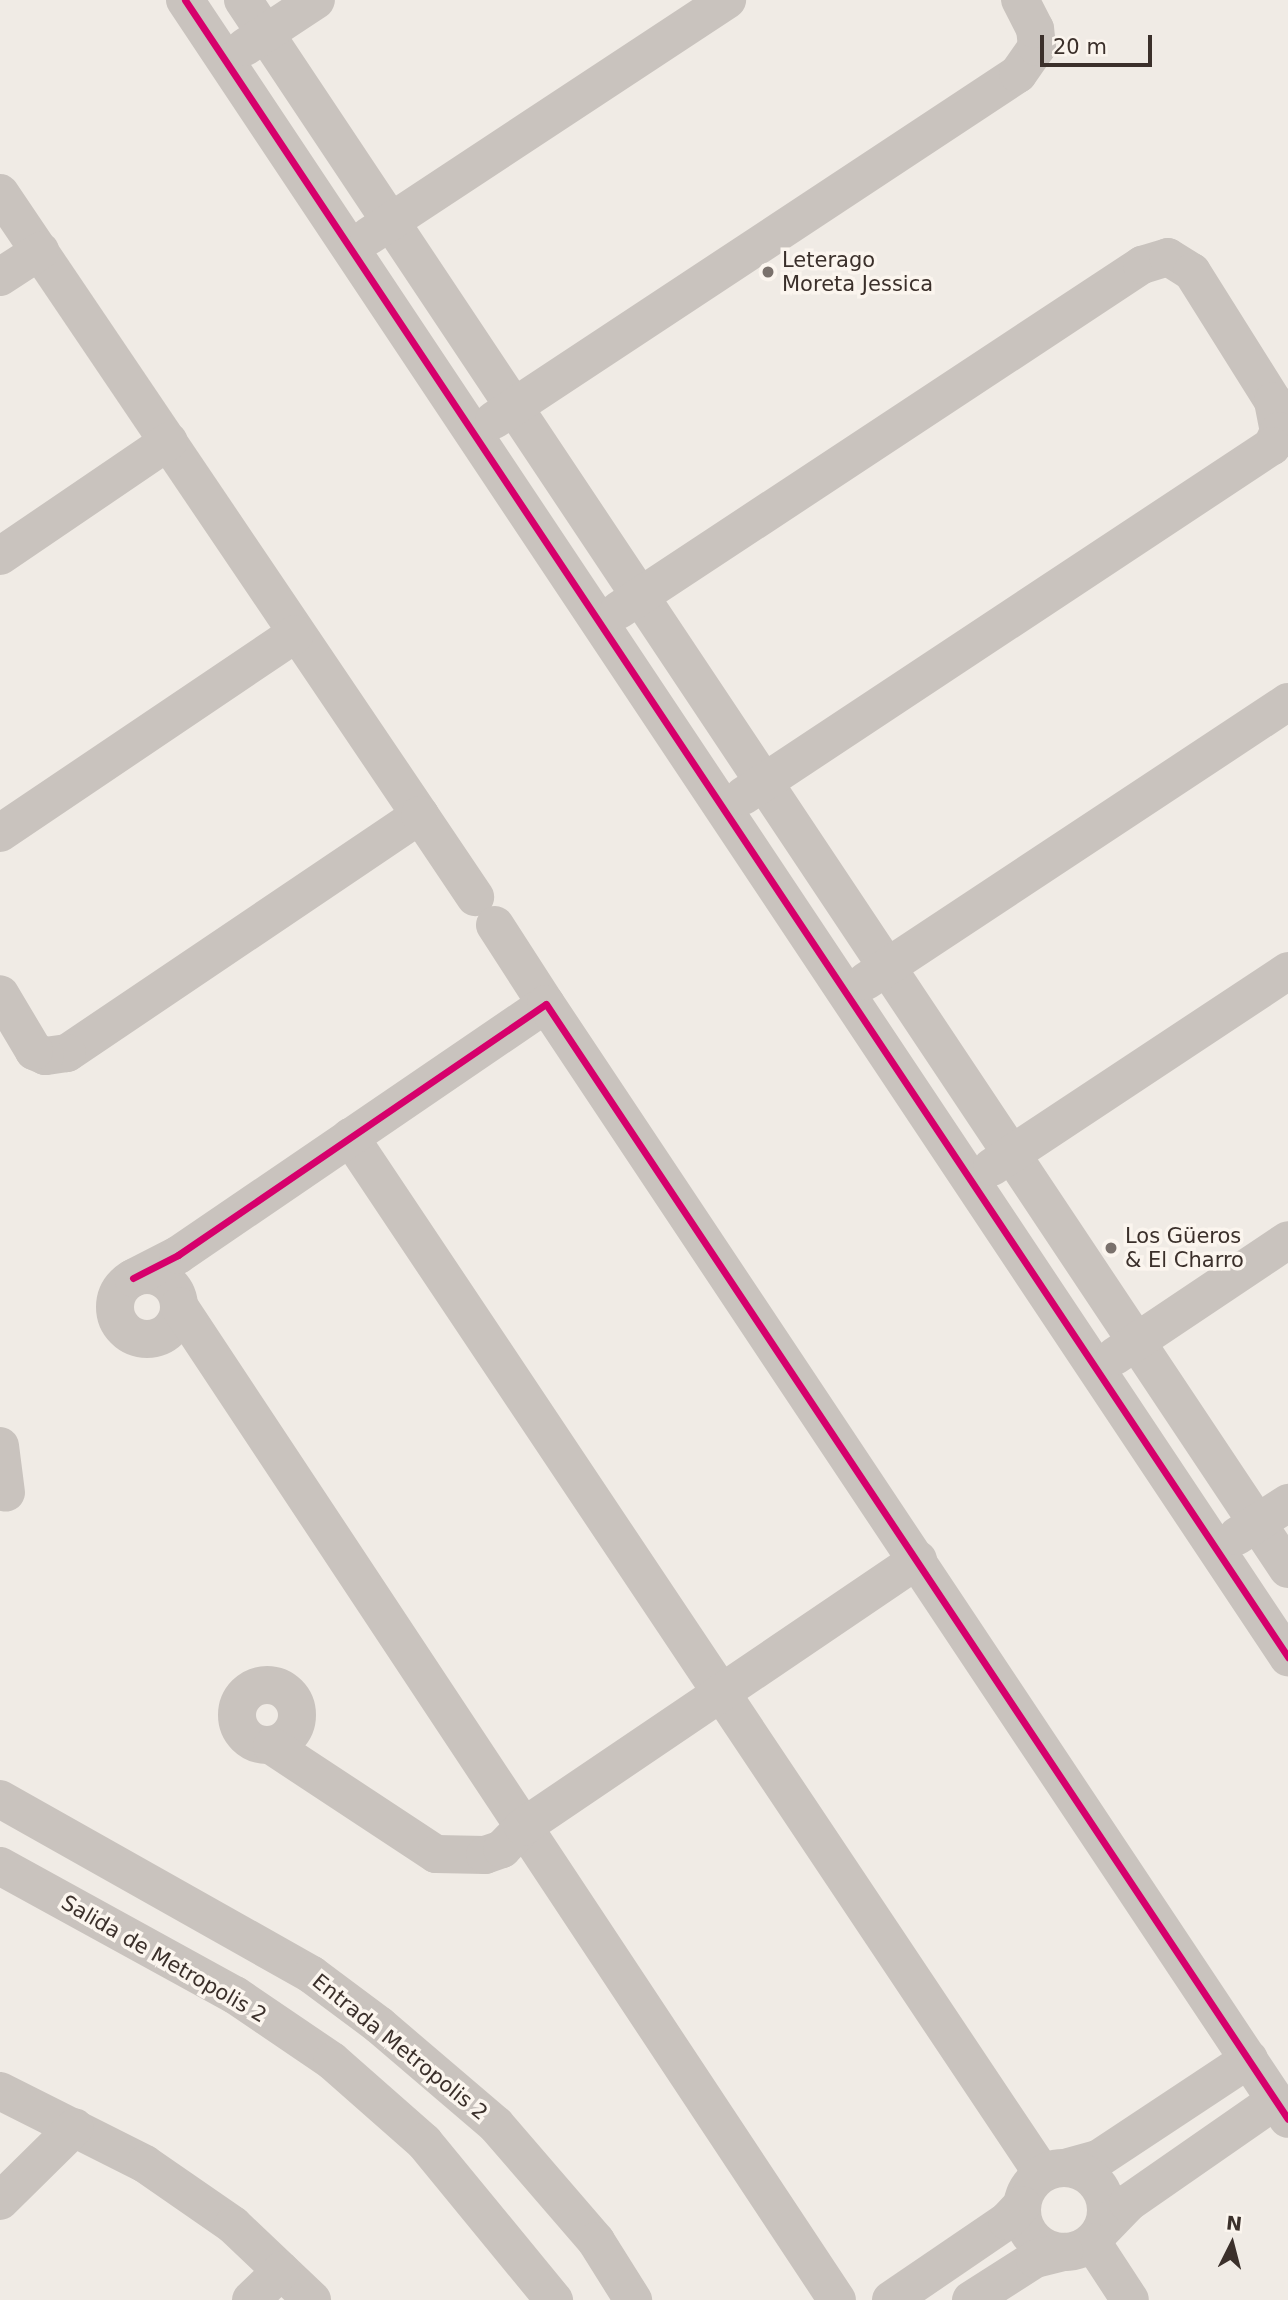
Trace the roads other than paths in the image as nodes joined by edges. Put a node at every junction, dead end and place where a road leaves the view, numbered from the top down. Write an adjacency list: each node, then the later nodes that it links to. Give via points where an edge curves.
1 (185, 0): 7 (street)
2 (243, 0): 6 (street)
3 (316, 0): 6 (street)
4 (727, 0): 9 (street)
5 (1020, 0): 13 (street, via 1035,29 1037,47 1018,74)
6 (265, 34): 7 (street); 9 (street)
7 (225, 61): 10 (street)
8 (0, 193): 11 (street)
9 (391, 222): 10 (street); 13 (street)
10 (350, 249): 14 (street)
11 (40, 251): 12 (street); 15 (street)
12 (0, 278)
13 (514, 407): 14 (street); 17 (street)
14 (474, 434): 18 (street)
15 (169, 441): 16 (street); 19 (street)
16 (0, 556)
17 (640, 597): 18 (street); 21 (street); 21 (street, via 1142,265 1168,257 1192,272 1273,401 1279,431 1272,446)
18 (599, 623): 22 (street)
19 (295, 634): 23 (street); 24 (street)
20 (1288, 702): 25 (street)
21 (764, 782): 22 (street); 25 (street)
22 (724, 810): 28 (street)
23 (420, 815): 27 (street, via 67,1053 45,1056 34,1051); 29 (street)
24 (0, 833)
25 (887, 967): 28 (street); 31 (street)
26 (1288, 971): 31 (street)
27 (0, 994)
28 (846, 994): 32 (street)
29 (546, 1004): 30 (street); 45 (street)
30 (350, 1138): 34 (street); 48 (street)
31 (1011, 1153): 32 (street); 38 (street)
32 (971, 1181): 40 (street)
33 (1288, 1240): 38 (street)
34 (178, 1255): 35 (street); 36 (street, via 173,1266)
35 (133, 1278): 36 (street, via 163,1279); 37 (street, via 119,1292 115,1312 125,1329)
36 (178, 1301): 37 (street, via 172,1327); 39 (street)
37 (143, 1339): 39 (street, via 183,1343)
38 (1136, 1342): 40 (street); 43 (street)
39 (211, 1359): 51 (street)
40 (1096, 1368): 44 (street)
41 (0, 1447): 42 (street)
42 (6, 1493)
43 (1273, 1513): 44 (street); 46 (street)
44 (1216, 1549): 47 (street)
45 (918, 1560): 48 (street); 53 (street)
46 (1288, 1569)
47 (1288, 1657)
48 (718, 1693): 51 (street); 57 (street)
49 (272, 1746): 51 (street, via 436,1854 485,1855 512,1842)
50 (0, 1799): 65 (street, Entrada Metropolis 2, via 312,1975 379,2025 496,2125 596,2241)
51 (523, 1827): 66 (street)
52 (0, 1866): 64 (street, Salida de Metropolis 2, via 234,1995 332,2061 424,2143)
53 (1249, 2059): 55 (street); 57 (street, via 1098,2159)
54 (0, 2091): 56 (street)
55 (1282, 2109): 60 (street, via 1128,2203)
56 (75, 2127): 58 (street); 61 (street, via 145,2164 233,2225)
57 (1055, 2170): 59 (street, via 1032,2181); 60 (street, via 1092,2178 1101,2188 1106,2217)
58 (0, 2201)
59 (1021, 2205): 60 (street, via 1022,2218 1036,2242); 67 (street, via 1007,2221)
60 (1086, 2242): 68 (street, via 1035,2259); 69 (street)
61 (281, 2271): 62 (street); 63 (street)
62 (251, 2300)
63 (312, 2300)
64 (554, 2300)
65 (633, 2300)
66 (837, 2300)
67 (891, 2300)
68 (971, 2300)
69 (1130, 2300)

